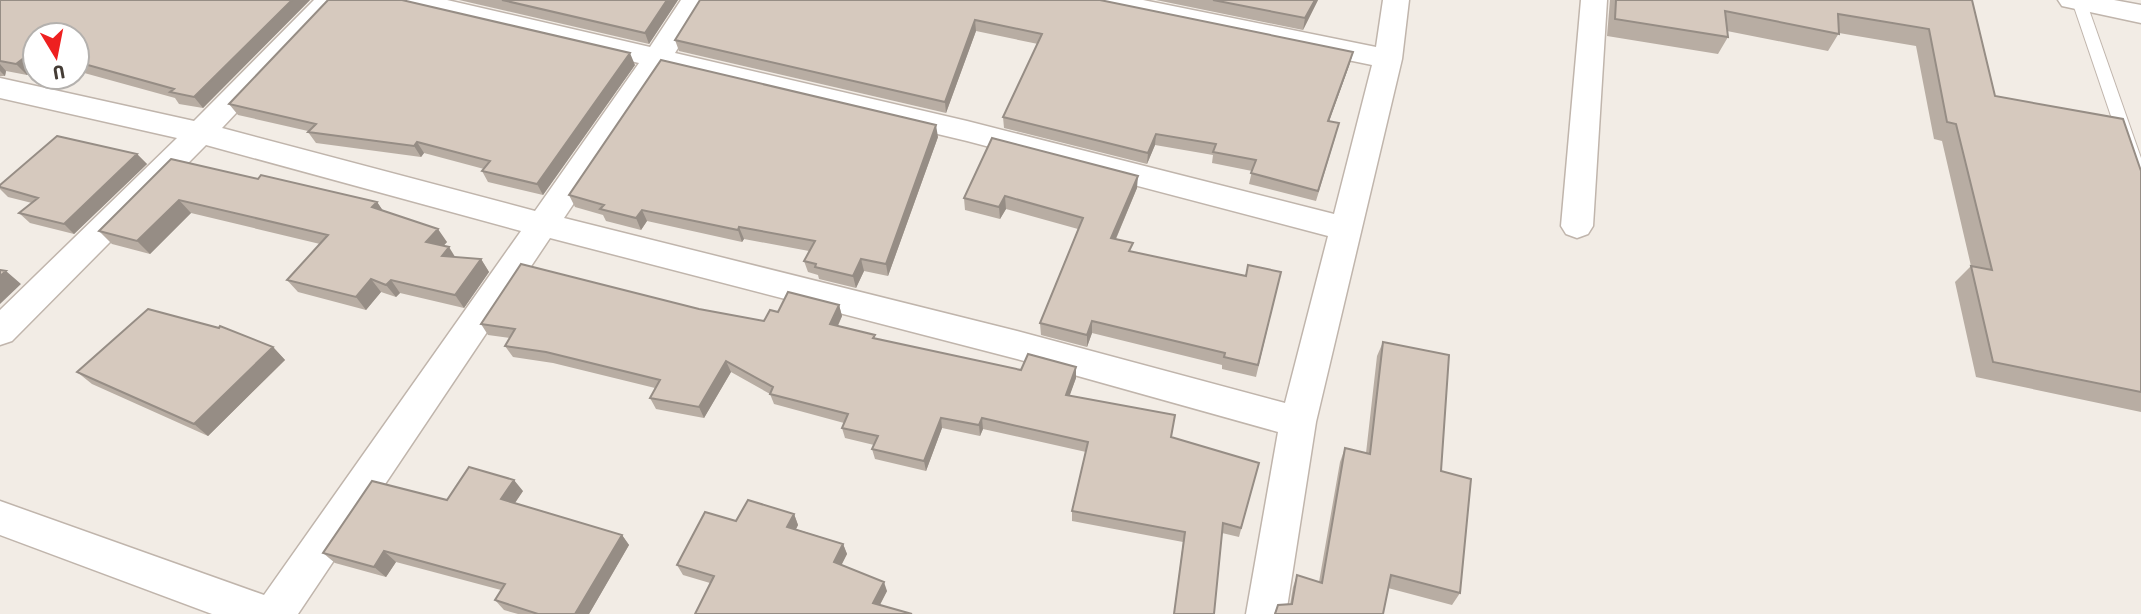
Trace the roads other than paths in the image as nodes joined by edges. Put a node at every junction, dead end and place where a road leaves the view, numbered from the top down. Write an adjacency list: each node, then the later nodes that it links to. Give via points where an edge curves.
1 (328, 0): 12 (street)
2 (410, 0): 9 (street)
3 (694, 0): 9 (street)
4 (1101, 0): 10 (street)
5 (1396, 0): 10 (street)
6 (1594, 0): 15 (street)
7 (2075, 1): 8 (street); 13 (lane)
8 (2141, 14)
9 (658, 57): 14 (street); 16 (street)
10 (1388, 59): 16 (street)
11 (0, 88): 12 (street)
12 (200, 133): 14 (street); 17 (street)
13 (2141, 180)
14 (541, 224): 18 (street); 21 (street)
15 (1577, 226)
16 (1348, 229): 18 (street)
17 (0, 331)
18 (1298, 422): 22 (street)
19 (0, 518): 20 (street)
20 (263, 614)
21 (275, 614)
22 (1266, 614)

